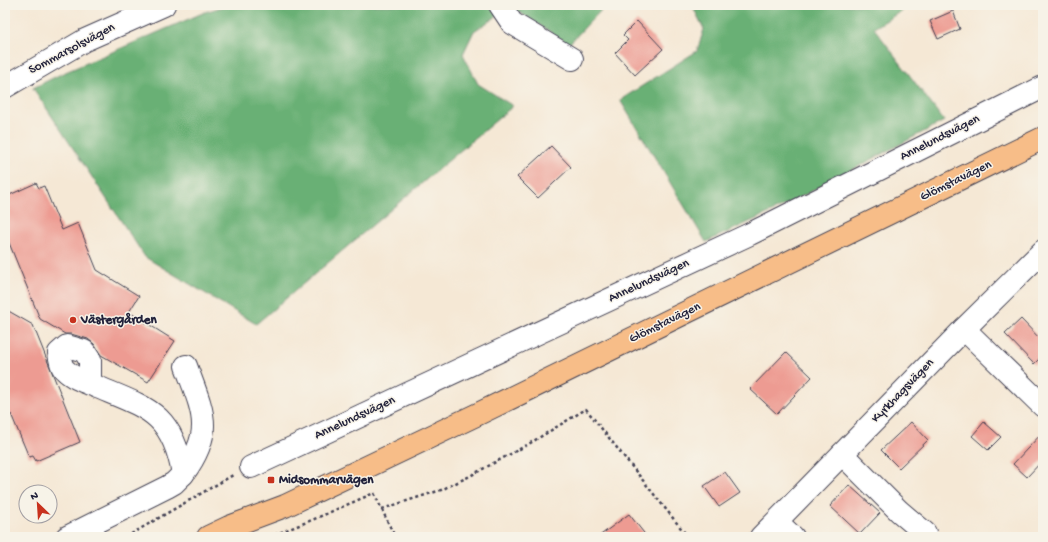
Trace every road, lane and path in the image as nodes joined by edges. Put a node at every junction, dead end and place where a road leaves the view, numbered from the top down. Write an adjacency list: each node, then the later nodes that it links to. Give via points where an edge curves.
1 (164, 5): 4 (street, Sommarsolsvägen, via 85,40)
2 (500, 5): 3 (street, via 512,24)
3 (572, 59)
4 (5, 87)
5 (1043, 87): 13 (street, Annelundsvägen, via 750,234)
6 (1043, 138): 15 (main road, Glömstavägen)
7 (1043, 252): 8 (street, Kyrkhagsvägen)
8 (964, 329): 11 (street); 12 (street, Kyrkhagsvägen)
9 (186, 366): 14 (street, via 201,408 204,429 200,447)
10 (90, 384): 14 (street, via 142,406 156,415 176,444)
11 (1043, 406)
12 (842, 454): 17 (street, Kyrkhagsvägen); 18 (street)
13 (251, 467): 20 (path, via 229,477)
14 (183, 474): 19 (street, via 167,487)
15 (286, 506): 21 (main road, Glömstavägen); 22 (main road, Glömstavägen)
16 (382, 509): 23 (path, via 374,493); 24 (path); 25 (path, via 441,490 468,477 527,446 586,409)
17 (777, 522): 26 (street, Kyrkhagsvägen); 27 (street)
18 (925, 533)
19 (66, 537)
20 (126, 537)
21 (208, 537)
22 (239, 537)
23 (269, 537)
24 (395, 537)
25 (688, 537)
26 (762, 537)
27 (793, 537)

